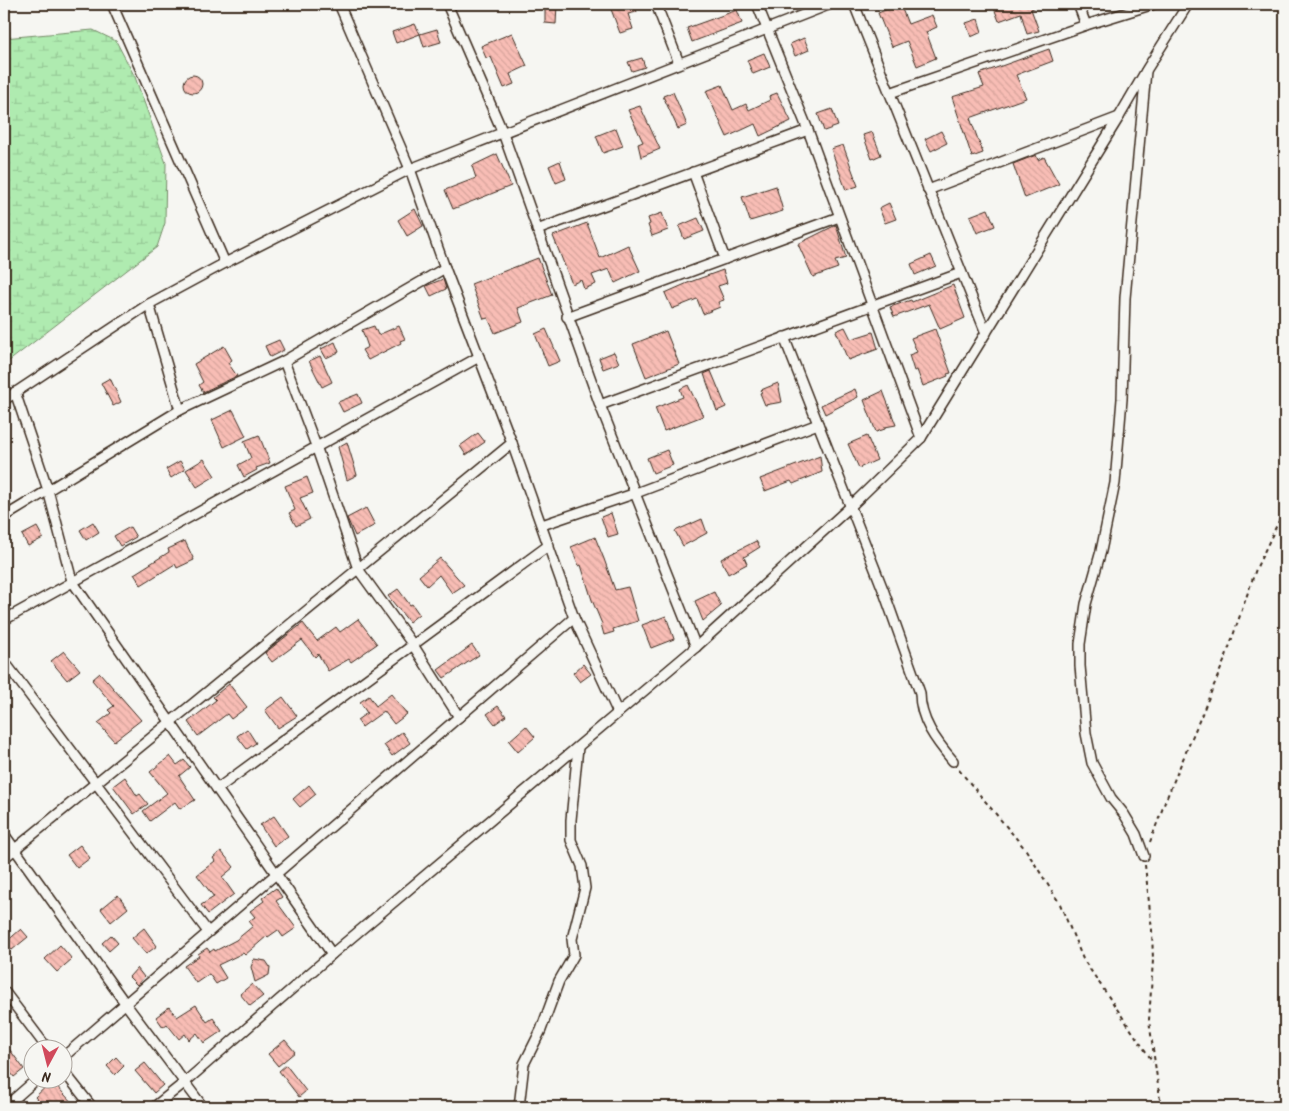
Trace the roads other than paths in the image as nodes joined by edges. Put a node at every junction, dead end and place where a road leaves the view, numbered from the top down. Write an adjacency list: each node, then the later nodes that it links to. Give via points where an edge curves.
1 (112, 4): 25 (street)
2 (339, 4): 19 (street)
3 (447, 4): 18 (street)
4 (656, 4): 13 (street)
5 (757, 4): 12 (street)
6 (832, 4): 12 (street)
7 (854, 4): 15 (street)
8 (1078, 4): 11 (street)
9 (1154, 4): 11 (street)
10 (1188, 4): 14 (street)
11 (1086, 24): 15 (street)
12 (768, 29): 13 (street); 17 (street)
13 (679, 62): 18 (street)
14 (1147, 68): 16 (street); 65 (street, via 1126,298 1115,483 1086,604 1080,644 1086,732 1092,763 1136,834)
15 (890, 93): 21 (street)
16 (1119, 117): 21 (street); 31 (street)
17 (808, 130): 20 (street); 22 (street)
18 (503, 133): 19 (street); 23 (street)
19 (410, 169): 25 (street); 26 (street)
20 (693, 172): 23 (street); 24 (street)
21 (928, 190): 27 (street)
22 (839, 217): 24 (street); 29 (street)
23 (537, 230): 30 (street)
24 (725, 259): 30 (street)
25 (225, 263): 28 (street)
26 (445, 268): 33 (street); 34 (street)
27 (961, 273): 29 (street); 31 (street)
28 (148, 304): 35 (street); 38 (street)
29 (872, 306): 32 (street); 40 (street)
30 (567, 317): 37 (street)
31 (986, 333): 40 (street)
32 (784, 338): 37 (street); 39 (street)
33 (479, 357): 41 (street); 42 (street)
34 (284, 361): 38 (street); 42 (street)
35 (15, 392): 36 (street); 43 (street)
36 (4, 400)
37 (600, 404): 44 (street)
38 (180, 410): 43 (street)
39 (818, 424): 44 (street); 45 (street)
40 (921, 438): 45 (street)
41 (512, 443): 47 (street); 49 (street)
42 (316, 446): 49 (street); 50 (street)
43 (48, 490): 46 (street); 50 (street)
44 (636, 493): 47 (street); 54 (street)
45 (850, 507): 54 (street); 60 (street, via 908,657 926,722)
46 (4, 517)
47 (542, 524): 48 (street)
48 (549, 545): 51 (street); 53 (street)
49 (358, 569): 53 (street); 58 (street)
50 (72, 581): 52 (street); 58 (street)
51 (574, 618): 56 (street); 57 (street)
52 (4, 620)
53 (413, 645): 57 (street); 62 (street)
54 (696, 647): 56 (street)
55 (4, 661): 61 (street)
56 (618, 713): 59 (street)
57 (459, 717): 67 (street)
58 (170, 722): 61 (street); 62 (street)
59 (578, 747): 69 (street); 81 (street, via 571,840 582,866 586,888 572,939 574,955 559,981 524,1064)
60 (953, 761)
61 (96, 783): 64 (street); 68 (street)
62 (217, 789): 67 (street)
63 (4, 834): 64 (street)
64 (15, 849): 66 (street); 71 (street)
65 (1144, 856)
66 (4, 858)
67 (276, 874): 68 (street); 69 (street)
68 (208, 932): 71 (street)
69 (332, 954): 75 (street)
70 (4, 991): 72 (street)
71 (125, 1004): 73 (street); 75 (street)
72 (39, 1038)
73 (72, 1049)
74 (72, 1082): 78 (street)
75 (184, 1083): 79 (street); 80 (street)
76 (27, 1088): 77 (street)
77 (5, 1107)
78 (92, 1107)
79 (154, 1107)
80 (203, 1107)
81 (519, 1107)

